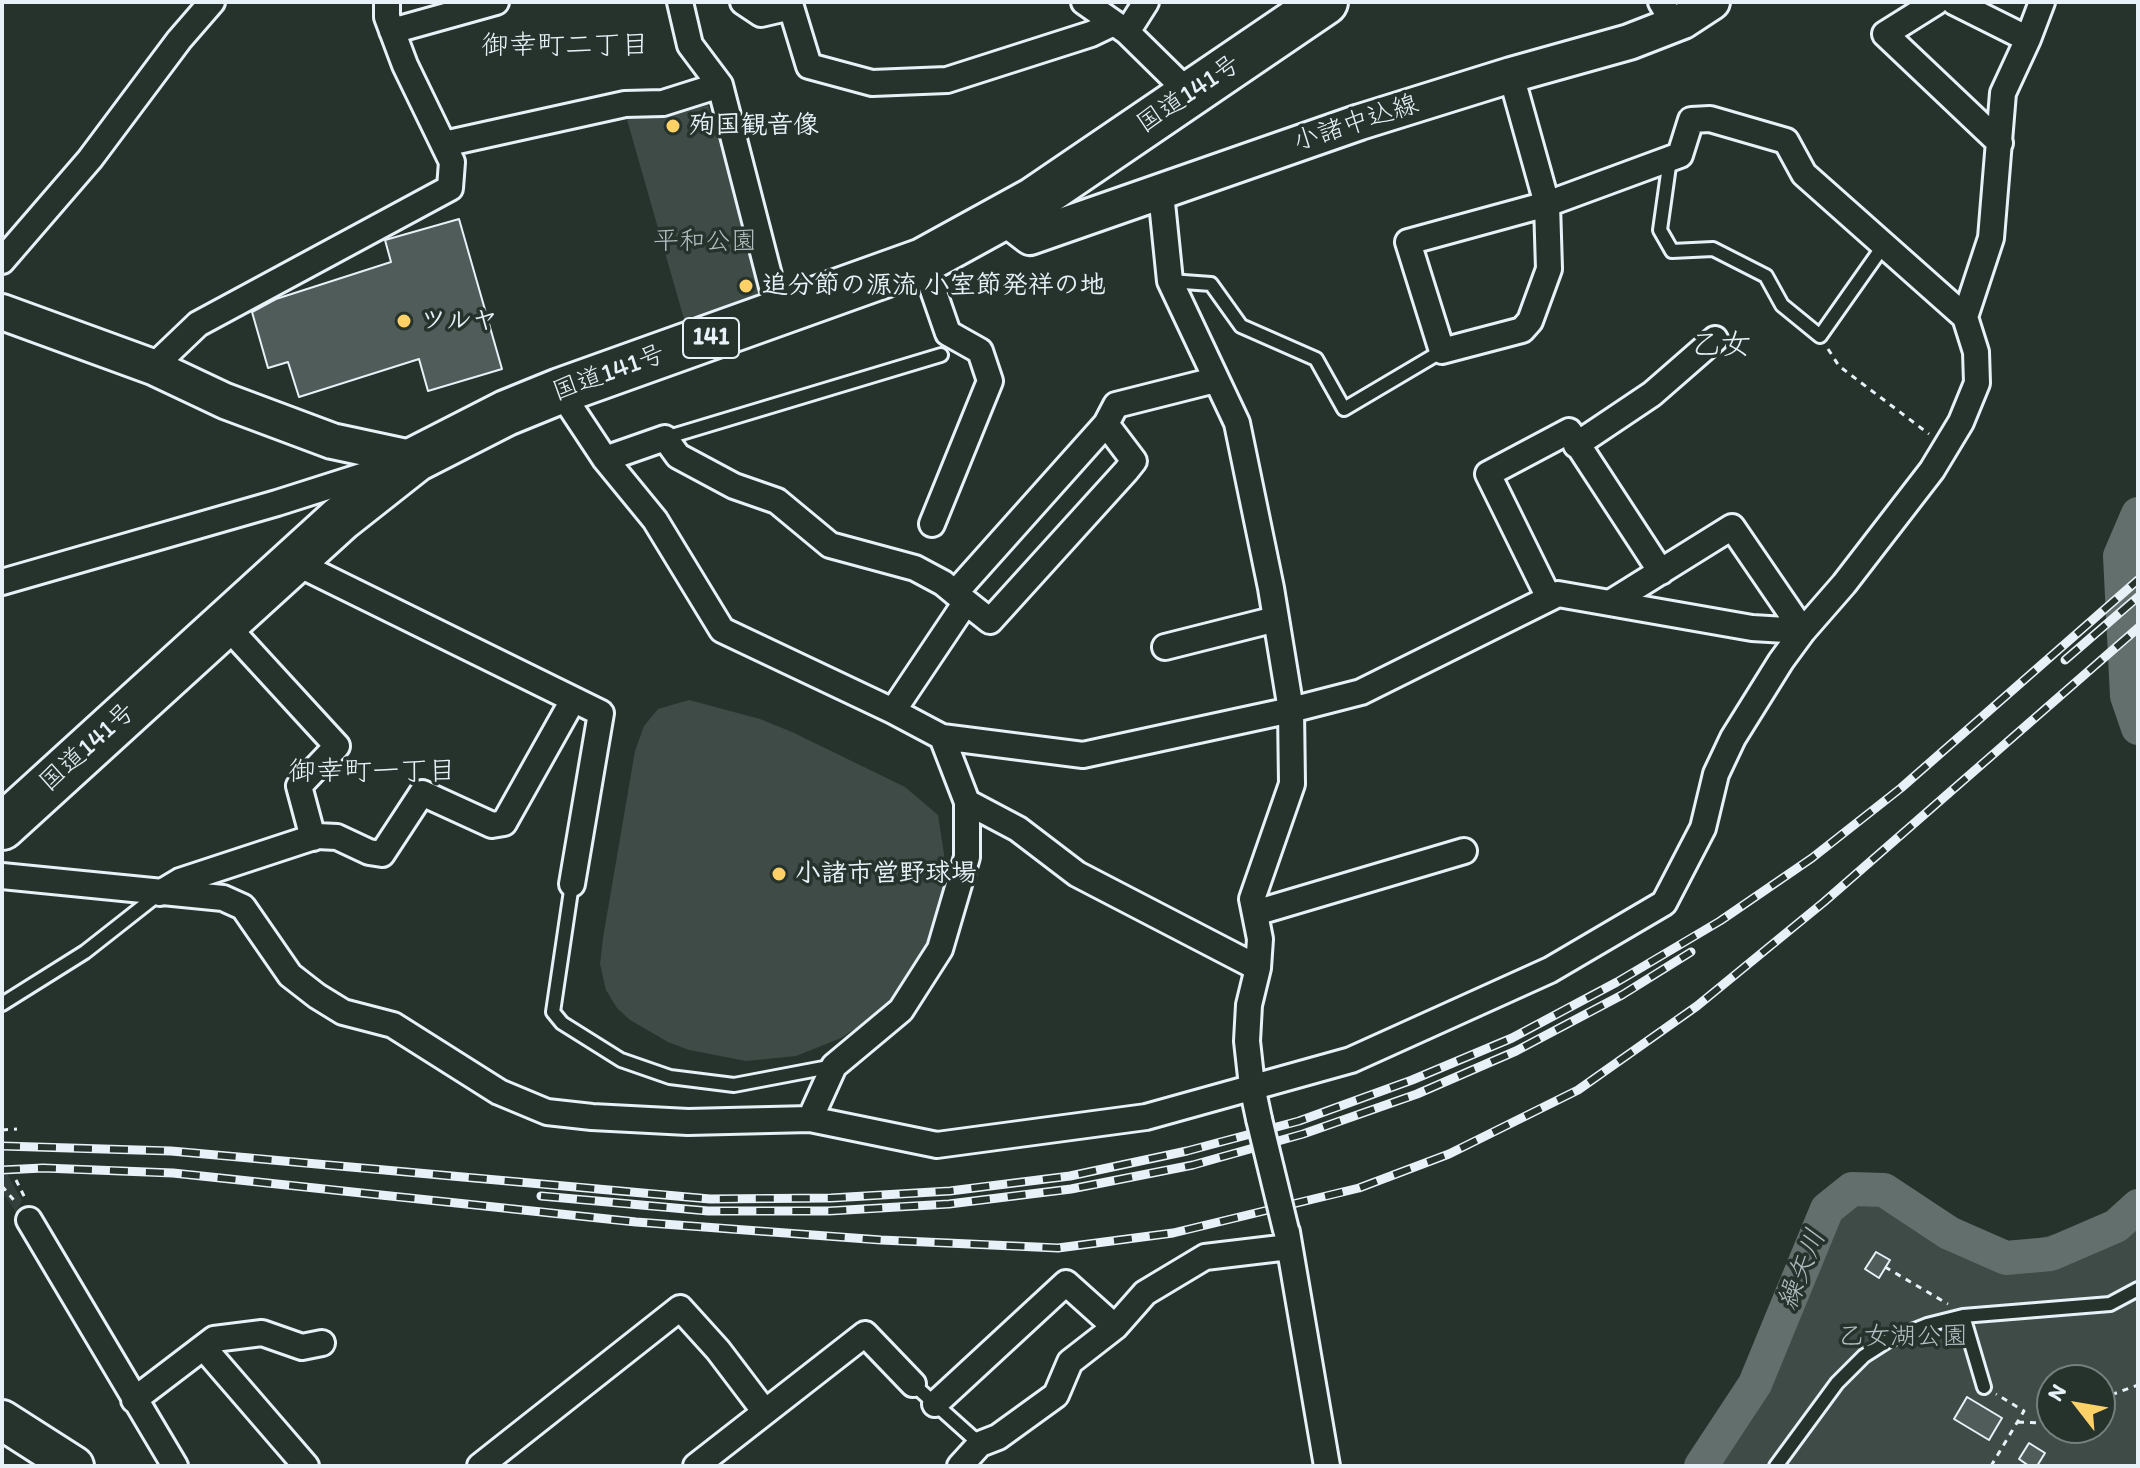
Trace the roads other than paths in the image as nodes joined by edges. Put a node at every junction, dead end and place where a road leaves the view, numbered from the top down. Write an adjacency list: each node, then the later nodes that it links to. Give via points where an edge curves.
1 (212, 2): 27 (street, via 90,159)
2 (387, 2): 15 (street)
3 (496, 2): 15 (street)
4 (680, 2): 18 (street, via 690,45)
5 (743, 2): 14 (street, via 761,14 791,7 809,66 872,83 947,80)
6 (1084, 2): 14 (street)
7 (1146, 2): 14 (street)
8 (1325, 2): 19 (highway, 国道141号 / 141)
9 (1712, 2): 13 (main road, 小諸中込線)
10 (1936, 2): 20 (street, via 1885,34)
11 (1954, 2): 16 (street)
12 (2042, 2): 16 (street)
13 (1667, 13): 17 (main road, 小諸中込線, via 1629,42)
14 (1121, 28): 19 (street)
15 (392, 31): 21 (street)
16 (2028, 39): 20 (street, via 2003,93)
17 (1511, 75): 23 (main road, 小諸中込線, via 1346,126); 24 (street)
18 (720, 85): 21 (street, via 663,103 625,104); 31 (street)
19 (1190, 94): 25 (highway, 国道141号 / 141)
20 (2000, 143): 32 (street, via 1991,238)
21 (444, 144): 36 (street, via 452,162 450,188 198,324)
22 (1670, 159): 24 (street); 26 (street, via 1680,155 1691,120 1710,119 1786,141 1804,174); 26 (lane, via 1660,230 1672,251 1713,249 1766,276 1782,305 1820,336)
23 (1161, 193): 25 (main road, 小諸中込線, via 1030,237); 29 (street)
24 (1547, 204): 34 (street, via 1549,269 1530,321 1522,330); 34 (street, via 1408,242)
25 (1004, 217): 28 (highway, 国道141号 / 141)
26 (1884, 245): 32 (street)
27 (2, 261)
28 (923, 261): 31 (highway, 国道141号 / 141); 44 (street, via 948,333 980,351 990,381)
29 (1170, 281): 34 (lane, via 1211,284 1241,326 1316,359 1344,409); 37 (street)
30 (2, 312): 36 (main road)
31 (779, 314): 38 (highway, 国道141号 / 141)
32 (1965, 317): 53 (street, via 1976,352 1977,383 1961,422 1932,470)
33 (1715, 339): 41 (street, via 1652,394)
34 (1442, 351)
35 (941, 355): 40 (lane)
36 (153, 367): 42 (main road, via 332,441)
37 (1215, 380): 39 (street, via 1116,405); 51 (street, via 1237,423)
38 (560, 391): 42 (highway, 国道141号 / 141); 43 (street)
39 (1106, 424): 48 (street); 48 (street, via 1134,461 1126,471 990,621)
40 (665, 438): 43 (street); 48 (street, via 678,456 734,486 777,501 830,545 915,568)
41 (1576, 445): 46 (street); 49 (street, via 1569,431 1488,474)
42 (416, 459): 45 (highway, 国道141号 / 141); 47 (street)
43 (605, 459): 57 (street, via 655,520 722,630)
44 (932, 524)
45 (294, 562): 52 (highway, 国道141号 / 141); 55 (street)
46 (1661, 572): 50 (street); 53 (street, via 1732,527)
47 (2, 582)
48 (961, 598): 57 (street)
49 (1549, 598): 50 (street, via 1558,594); 56 (street, via 1361,692)
50 (1610, 603): 53 (street, via 1752,628)
51 (1276, 619): 54 (street); 56 (street)
52 (225, 624): 60 (highway, 国道141号 / 141); 61 (street, via 337,746 299,786)
53 (1803, 631): 70 (street, via 1733,738 1716,774 1703,828 1664,903 1550,970 1456,1014 1351,1060)
54 (1165, 647)
55 (573, 700): 61 (street, via 504,823 492,825 422,793 382,854 337,837); 64 (street, via 601,713)
56 (1291, 710): 58 (street, via 1083,755); 66 (street, via 1292,784 1252,899)
57 (893, 711): 58 (street)
58 (942, 737): 59 (street)
59 (967, 802): 67 (street, via 1018,829 1077,874); 69 (street, via 967,857 940,949 901,1010)
60 (2, 827)
61 (313, 838): 65 (street, via 180,881)
62 (1464, 851): 66 (street)
63 (2, 876): 65 (street)
64 (572, 884): 69 (lane, via 553,1012 562,1023 621,1060 670,1077 734,1085)
65 (160, 893): 68 (lane, via 85,952); 71 (street, via 223,898 243,907 290,975 317,996 343,1012 393,1025 499,1092 547,1112 688,1122)
66 (1255, 913): 67 (street)
67 (1258, 968): 70 (street, via 1247,1041)
68 (2, 1004)
69 (834, 1066): 71 (street)
70 (1252, 1086): 71 (street, via 1146,1117 937,1145); 73 (street, bridge)
71 (810, 1119)
72 (28, 1210): 81 (street)
73 (1288, 1238): 76 (street, via 1205,1257 1145,1293); 92 (street)
74 (2138, 1289): 75 (lane, via 2110,1304)
75 (1959, 1317): 80 (lane); 93 (lane, via 1889,1340 1864,1356 1837,1383)
76 (1115, 1327): 82 (street, via 1066,1283); 85 (street, via 1070,1362 1056,1395)
77 (322, 1343): 78 (street, via 302,1347 262,1333 214,1339)
78 (204, 1348): 81 (street); 89 (street)
79 (913, 1384): 82 (lane); 83 (street, via 865,1334)
80 (1984, 1387)
81 (134, 1400): 88 (street)
82 (935, 1404): 85 (lane)
83 (765, 1412): 86 (street); 90 (street, via 680,1308)
84 (2, 1420): 87 (main road)
85 (980, 1444): 91 (street)
86 (708, 1462)
87 (74, 1466)
88 (175, 1466)
89 (306, 1466)
90 (480, 1466)
91 (960, 1466)
92 (1327, 1466)
93 (1776, 1466)

